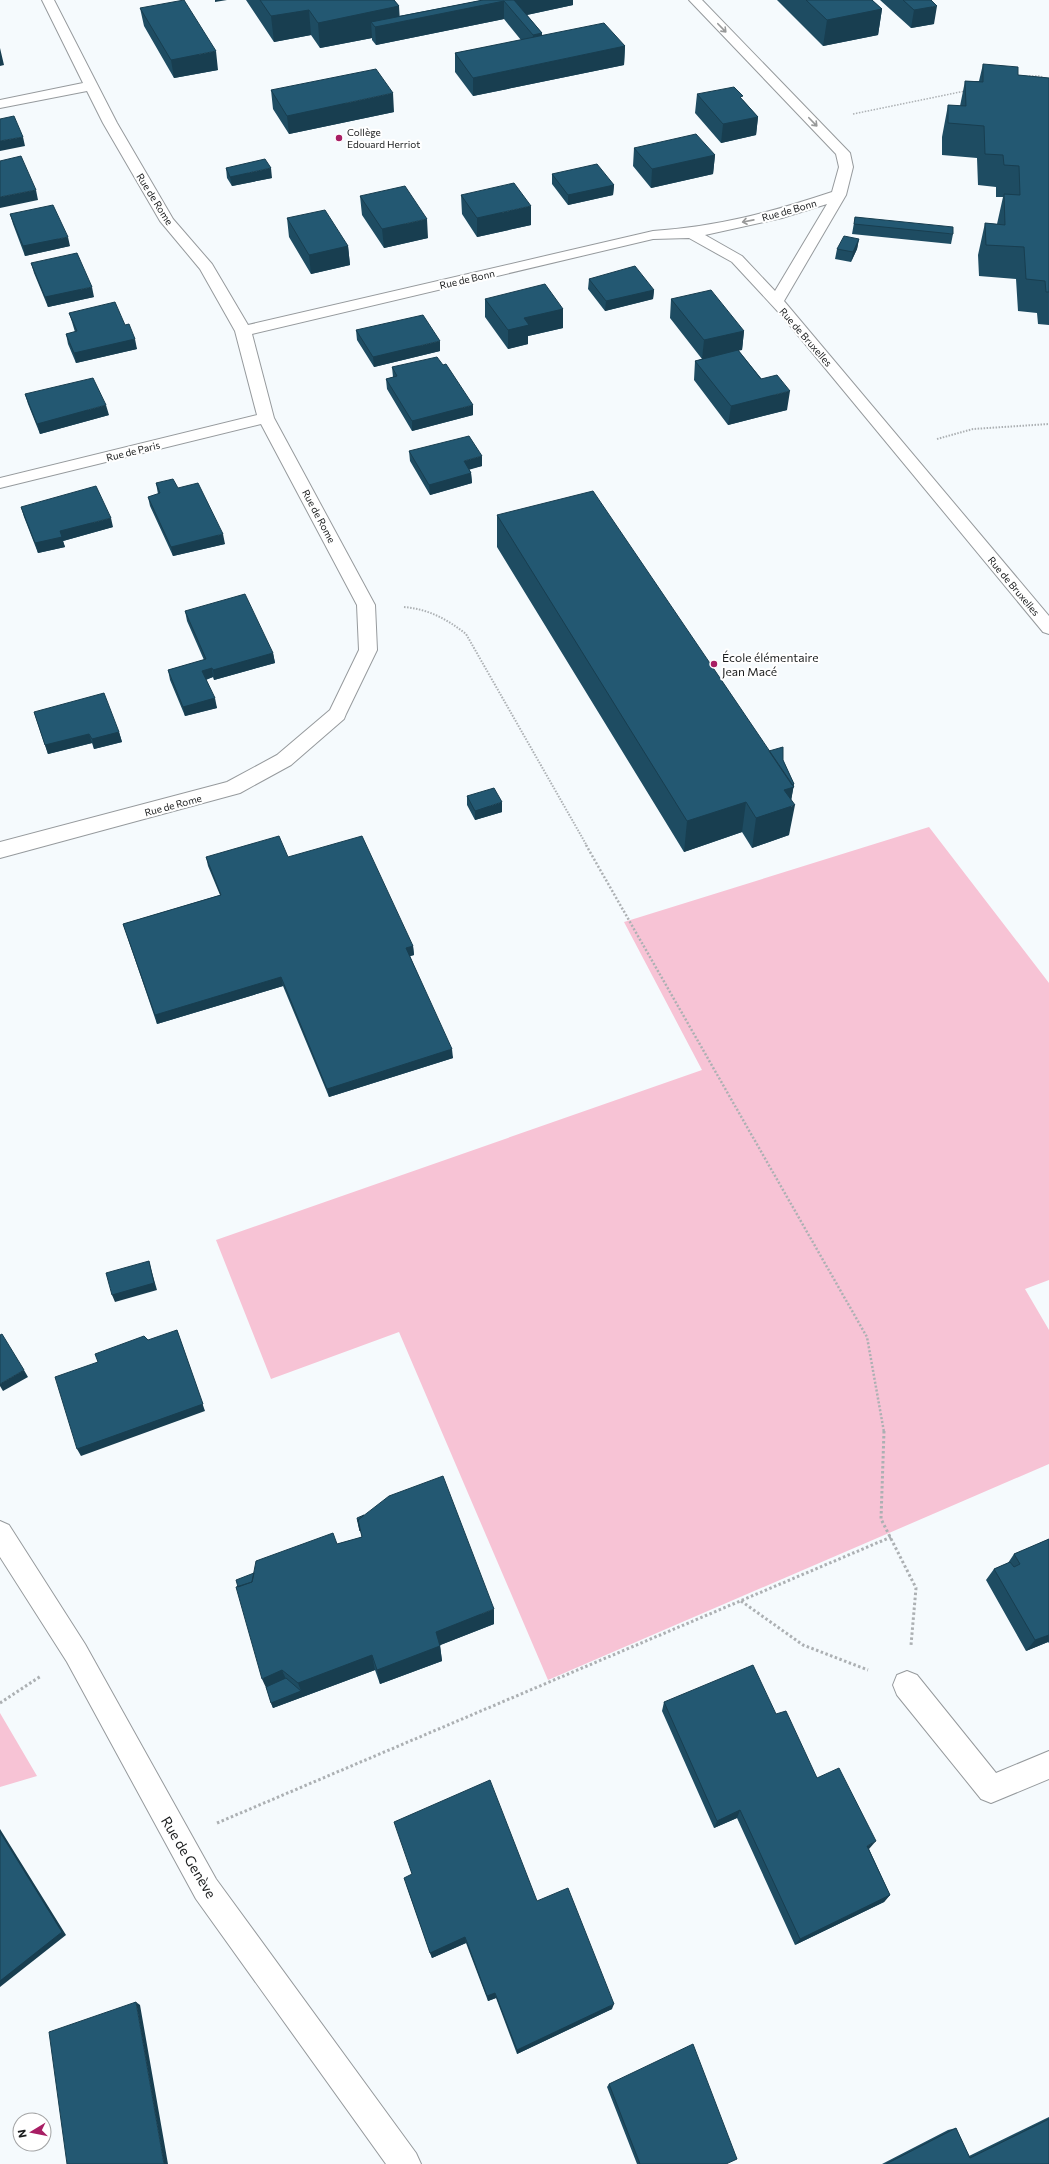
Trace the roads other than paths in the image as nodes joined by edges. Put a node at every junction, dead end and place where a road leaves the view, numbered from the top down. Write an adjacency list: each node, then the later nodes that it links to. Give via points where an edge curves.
1 (48, 0): 3 (street, Rue de Rome)
2 (695, 0): 5 (street, Rue de Bruxelles, one-way to 5, via 843,153 846,167)
3 (90, 86): 4 (street); 8 (street, Rue de Rome, via 167,221 206,267)
4 (0, 104)
5 (839, 195): 6 (street, Rue de Bonn, one-way to 6, via 777,215); 7 (street, Rue de Bruxelles)
6 (692, 233): 7 (street, via 737,259); 8 (street, Rue de Bonn, via 653,235)
7 (776, 302): 11 (street, Rue de Bruxelles)
8 (243, 331): 9 (street, Rue de Rome)
9 (266, 418): 10 (street, Rue de Paris); 12 (street, Rue de Rome, via 366,605 368,650 337,714 284,760 233,788)
10 (0, 483)
11 (1049, 628)
12 (0, 850)
13 (0, 1534): 16 (street, Rue de Genève, via 76,1653 206,1889)
14 (907, 1685): 15 (street, via 991,1789)
15 (1049, 1766)
16 (405, 2164)

